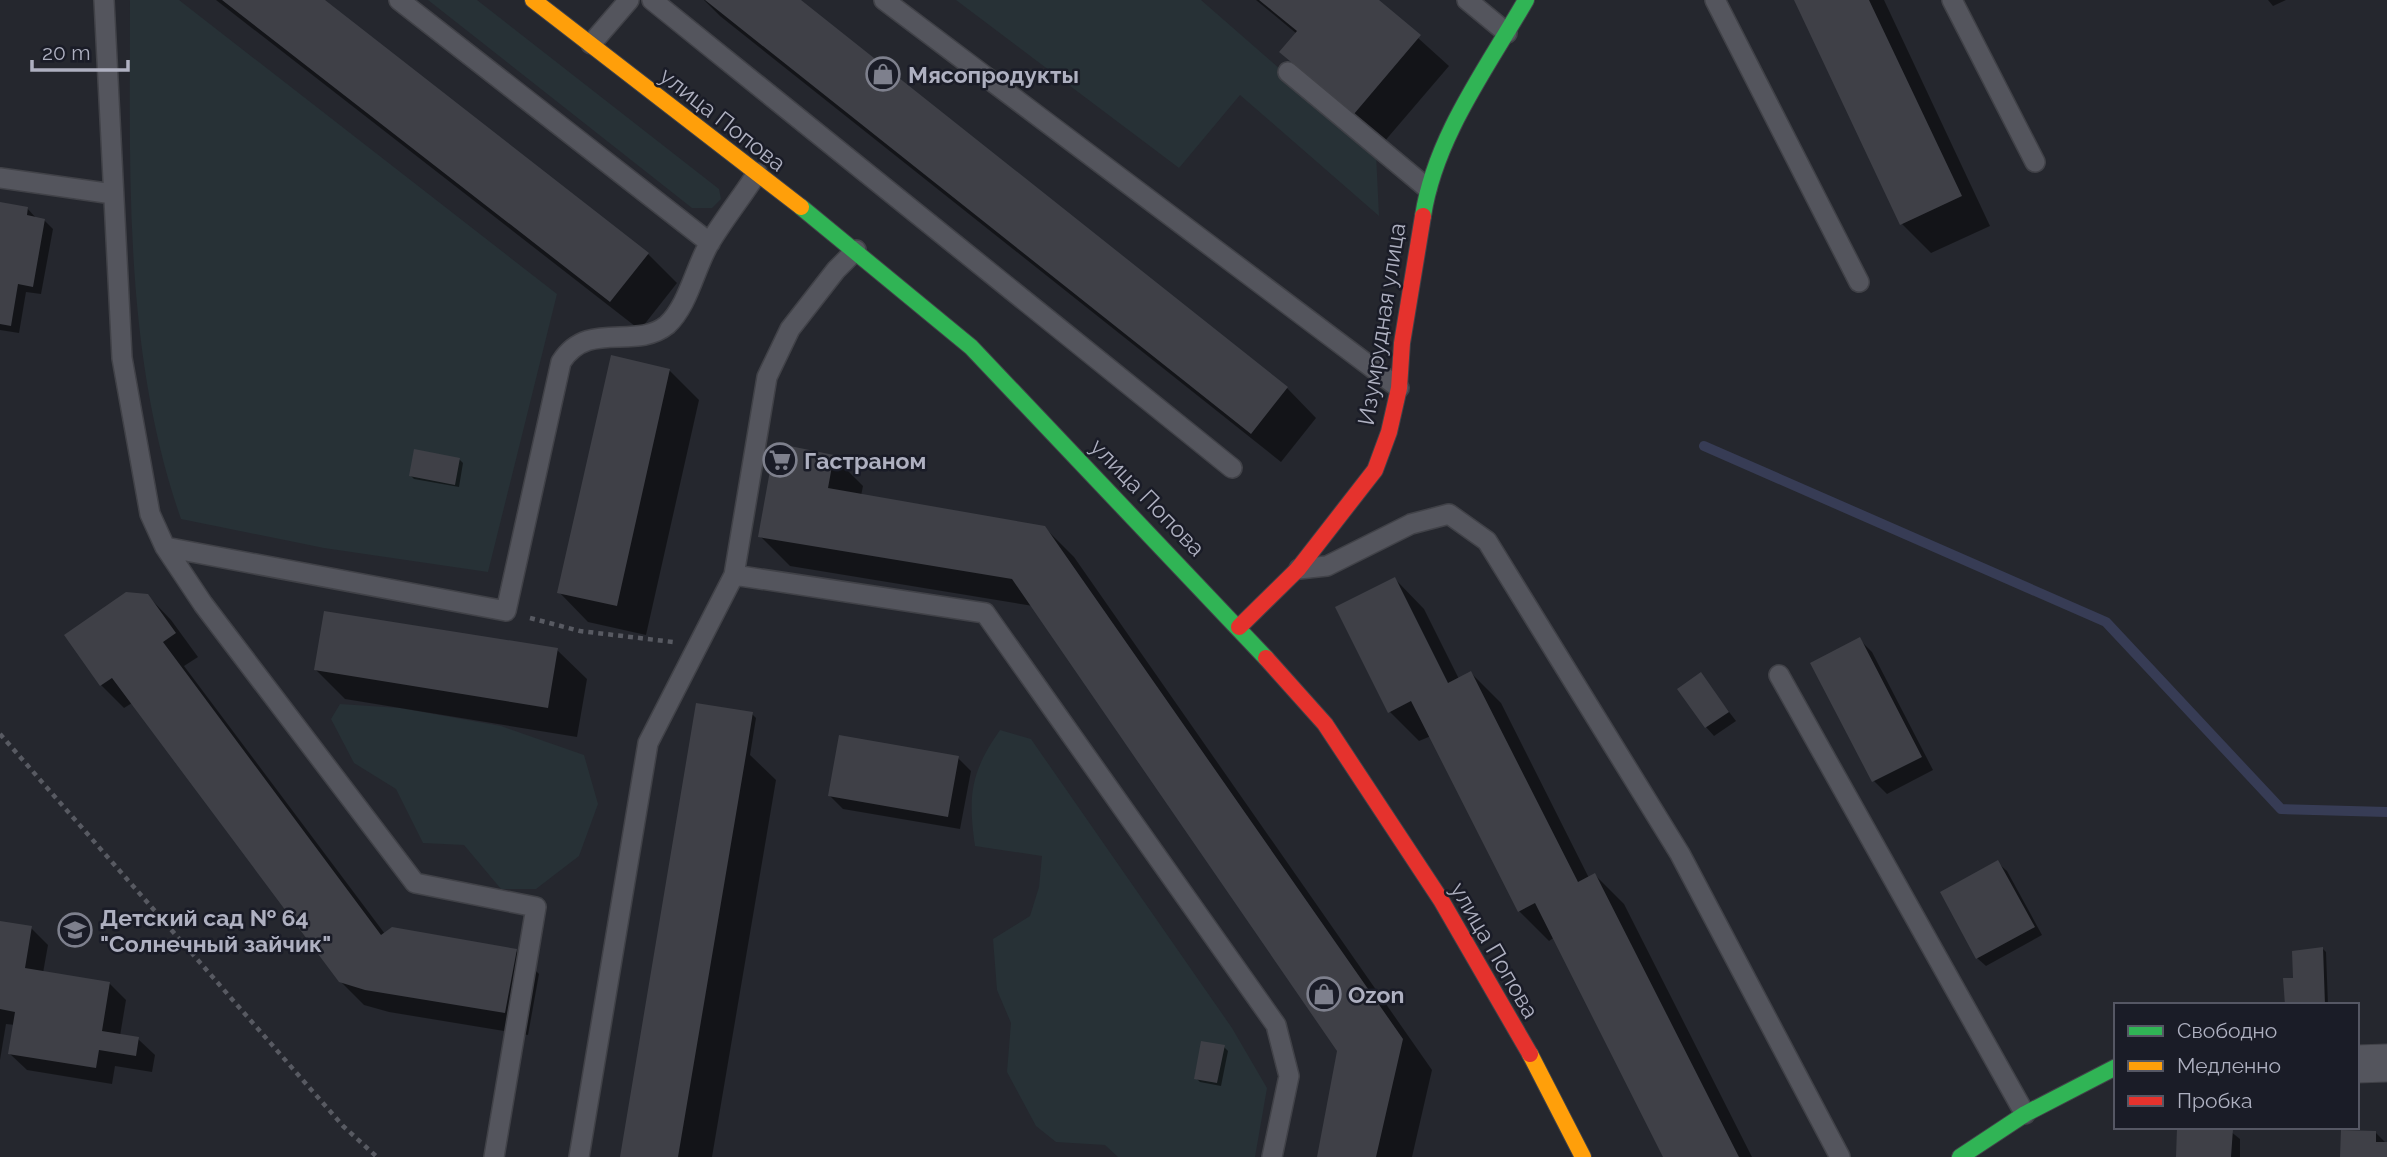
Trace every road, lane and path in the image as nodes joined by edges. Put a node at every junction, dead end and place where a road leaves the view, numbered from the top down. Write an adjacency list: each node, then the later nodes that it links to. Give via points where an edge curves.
1 (104, 0): 18 (lane)
2 (399, 0): 19 (lane)
3 (533, 0): 12 (street, улица Попова)
4 (629, 0): 12 (lane)
5 (652, 0): 23 (lane)
6 (884, 0): 22 (lane)
7 (1467, 0): 11 (lane)
8 (1526, 0): 11 (street, Изумрудная улица)
9 (1715, 0): 21 (lane)
10 (1952, 0): 14 (lane)
11 (1507, 33): 17 (street, Изумрудная улица, via 1447,138)
12 (591, 44): 15 (street, улица Попова)
13 (1289, 72): 17 (lane)
14 (2035, 162)
15 (757, 173): 19 (lane); 20 (street, улица Попова)
16 (0, 178): 18 (lane)
17 (1427, 188): 22 (street, Изумрудная улица)
18 (113, 194): 24 (lane, via 122,358 150,514)
19 (709, 243): 27 (lane, via 667,325 653,332 588,340 571,346 561,362)
20 (856, 250): 26 (lane, via 790,329 767,377); 28 (street, улица Попова, via 971,346)
21 (1859, 282)
22 (1399, 388): 25 (street, Изумрудная улица, via 1375,470)
23 (1232, 468)
24 (165, 547): 27 (lane); 37 (lane, via 203,604 415,883 536,907)
25 (1298, 569): 28 (street, Изумрудная улица); 41 (lane, via 1327,566 1411,524 1449,514 1487,541 1680,853)
26 (734, 575): 29 (lane); 39 (lane, via 985,614 1276,1025 1289,1076)
27 (506, 611): 29 (path, via 580,631)
28 (1239, 627): 40 (street, улица Попова, via 1325,724 1441,900 1541,1073)
29 (699, 645): 38 (lane, via 648,743)
30 (1779, 675): 35 (lane)
31 (0, 733): 36 (path, via 343,1126)
32 (2387, 1063): 33 (street)
33 (2359, 1064)
34 (2114, 1068): 35 (street)
35 (2025, 1114): 42 (street)
36 (377, 1157)
37 (494, 1157)
38 (579, 1157)
39 (1272, 1157)
40 (1583, 1157)
41 (1840, 1157)
42 (1960, 1157)

